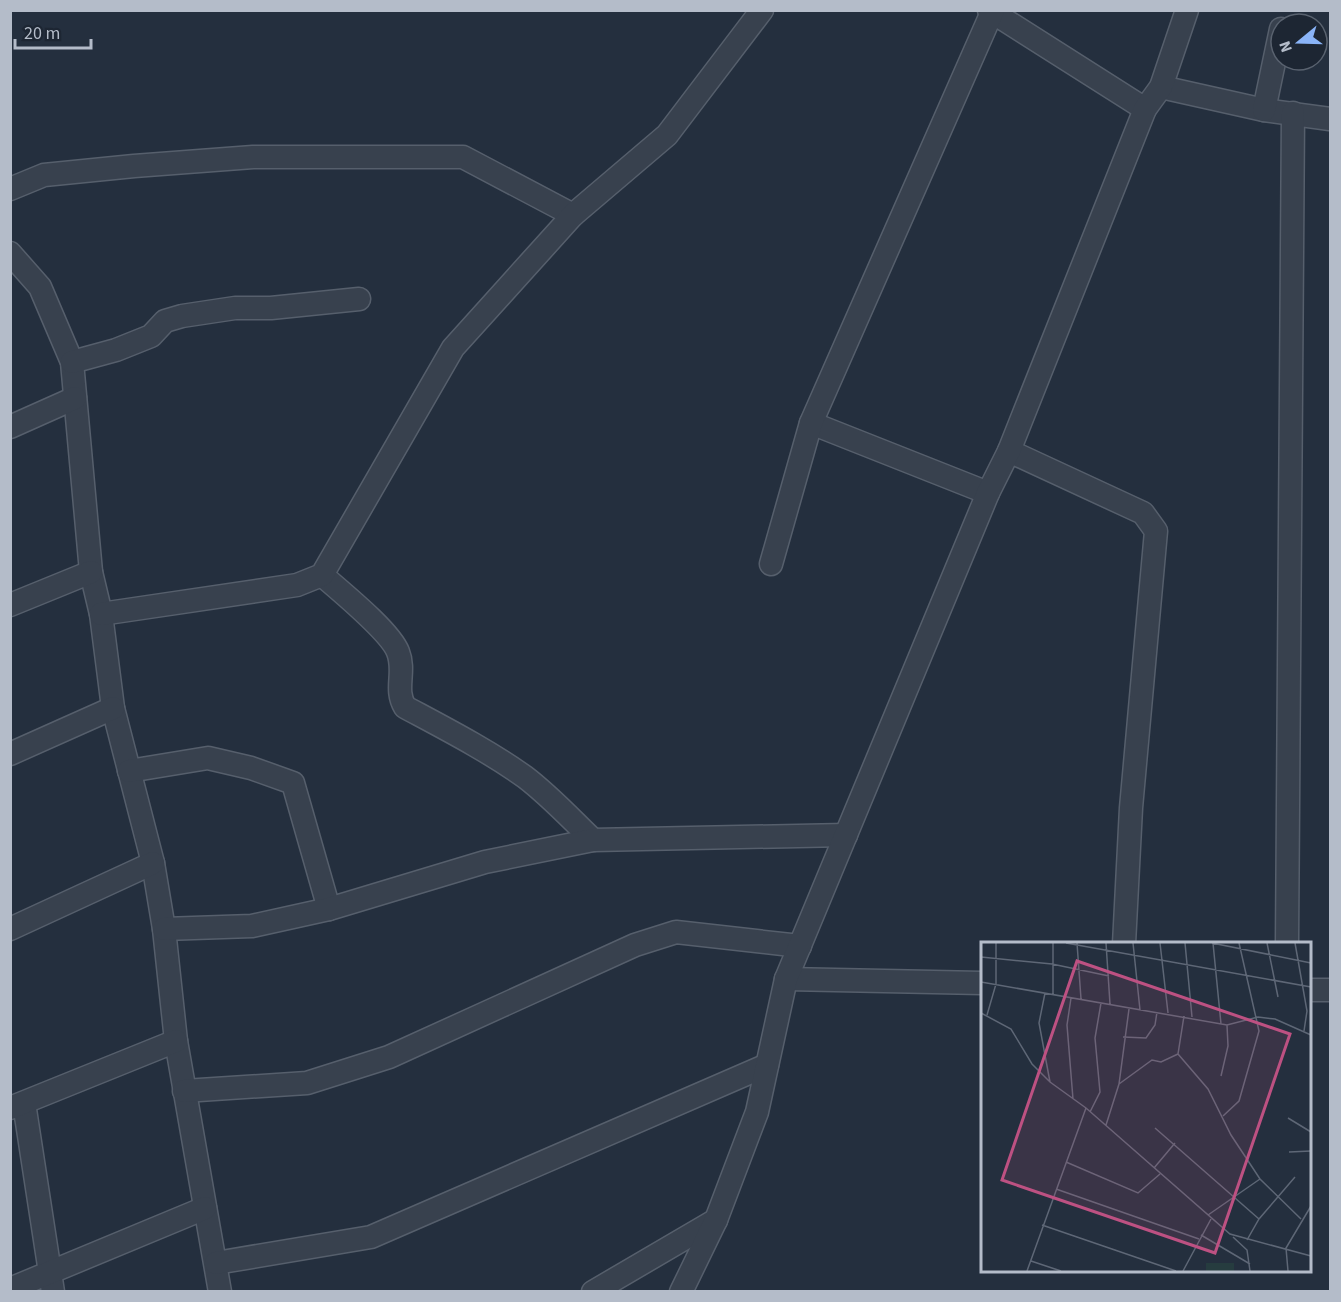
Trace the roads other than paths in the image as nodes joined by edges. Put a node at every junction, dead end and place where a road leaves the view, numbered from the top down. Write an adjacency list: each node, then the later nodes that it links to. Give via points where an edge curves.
1 (762, 10): 11 (street, via 667,135)
2 (1187, 10): 5 (street)
3 (991, 11): 6 (street); 16 (street)
4 (1272, 72): 7 (street)
5 (1161, 87): 6 (street); 7 (street)
6 (1145, 109): 18 (street)
7 (1264, 110): 8 (street)
8 (1293, 113): 9 (street); 35 (street)
9 (1330, 119)
10 (10, 189): 11 (street, via 44,175 146,165 253,158 463,156)
11 (573, 215): 22 (street, via 453,348)
12 (10, 253): 14 (street, via 40,287)
13 (358, 299): 14 (street, via 182,316 165,321 152,336)
14 (72, 362): 15 (street)
15 (75, 398): 17 (street); 21 (street)
16 (811, 423): 19 (street); 20 (street)
17 (10, 427)
18 (1009, 451): 19 (street); 34 (street, via 1143,513 1156,531 1131,808)
19 (988, 493): 28 (street)
20 (771, 564)
21 (91, 572): 23 (street); 24 (street)
22 (322, 574): 24 (street, via 297,585); 29 (street, via 398,651 402,670 400,699 405,707 472,743 525,778)
23 (10, 605)
24 (101, 614): 25 (street)
25 (113, 708): 26 (street); 27 (street)
26 (10, 754)
27 (129, 771): 30 (street); 31 (street, via 208,758 293,783)
28 (846, 835): 29 (street); 36 (street)
29 (593, 840): 31 (street, via 485,862)
30 (153, 863): 32 (street); 33 (street)
31 (329, 909): 33 (street, via 252,926)
32 (10, 929)
33 (164, 929): 41 (street)
34 (1124, 942)
35 (1287, 942)
36 (800, 946): 37 (street); 43 (street, via 676,932 635,945 389,1057 307,1083)
37 (786, 979): 38 (street); 42 (street)
38 (981, 983)
39 (1311, 990): 40 (street)
40 (1330, 990)
41 (176, 1041): 43 (street); 44 (street)
42 (767, 1065): 46 (street, via 757,1112); 47 (street, via 371,1237)
43 (184, 1091): 45 (street)
44 (17, 1106): 48 (street)
45 (205, 1208): 47 (street); 48 (street)
46 (716, 1220): 51 (street); 52 (street)
47 (216, 1263): 50 (street)
48 (52, 1281): 49 (street)
49 (10, 1289)
50 (220, 1292)
51 (593, 1292)
52 (681, 1292)

